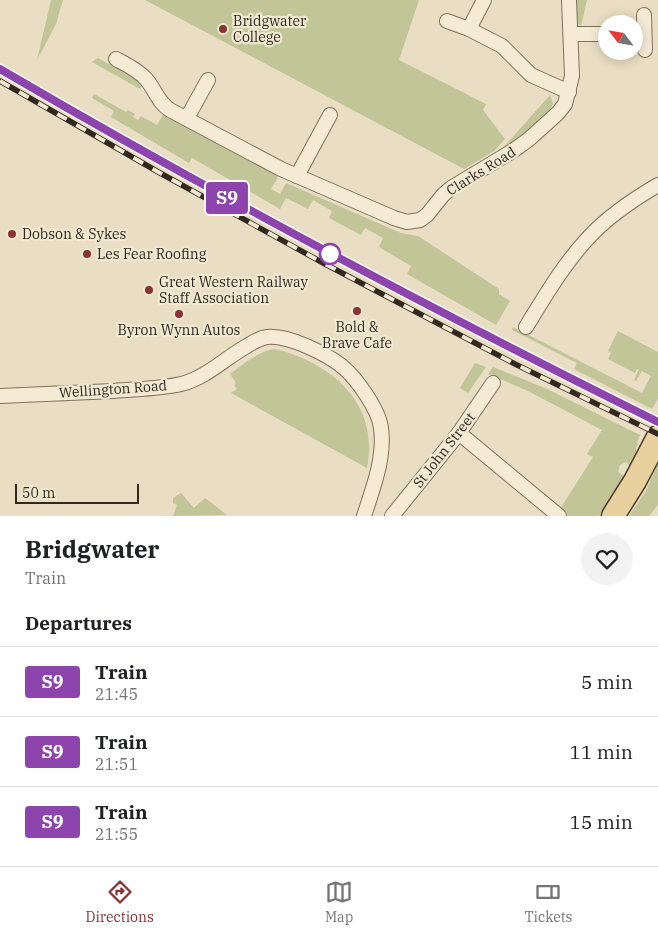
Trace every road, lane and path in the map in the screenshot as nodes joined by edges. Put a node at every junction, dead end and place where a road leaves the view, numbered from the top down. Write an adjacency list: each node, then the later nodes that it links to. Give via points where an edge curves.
1 (484, 0): 6 (street)
2 (569, 0): 7 (street, Clarks Road)
3 (644, 14): 4 (street)
4 (643, 18)
5 (447, 21): 6 (street)
6 (469, 29): 13 (street, via 502,46 530,76)
7 (571, 34): 8 (street); 13 (street, Clarks Road)
8 (598, 34)
9 (643, 44): 10 (street)
10 (645, 50)
11 (116, 59): 15 (street, Clarks Road, via 146,78 164,106)
12 (208, 80): 15 (street)
13 (569, 92): 16 (street, Clarks Road, via 558,113 528,140 450,188 427,215 415,222 394,218)
14 (330, 115): 16 (street)
15 (187, 118): 16 (street, Clarks Road)
16 (297, 176)
17 (658, 185): 18 (street, via 591,234)
18 (526, 328)
19 (494, 383): 21 (street, St John Street)
20 (0, 396): 23 (street, Wellington Road, via 182,384 200,377 259,339 288,339 323,354 344,368 366,394 377,414 382,427 380,464)
21 (459, 433): 24 (street, St John Street); 25 (street)
22 (658, 437): 26 (main road)
23 (364, 516)
24 (392, 516)
25 (559, 516)
26 (613, 516)

